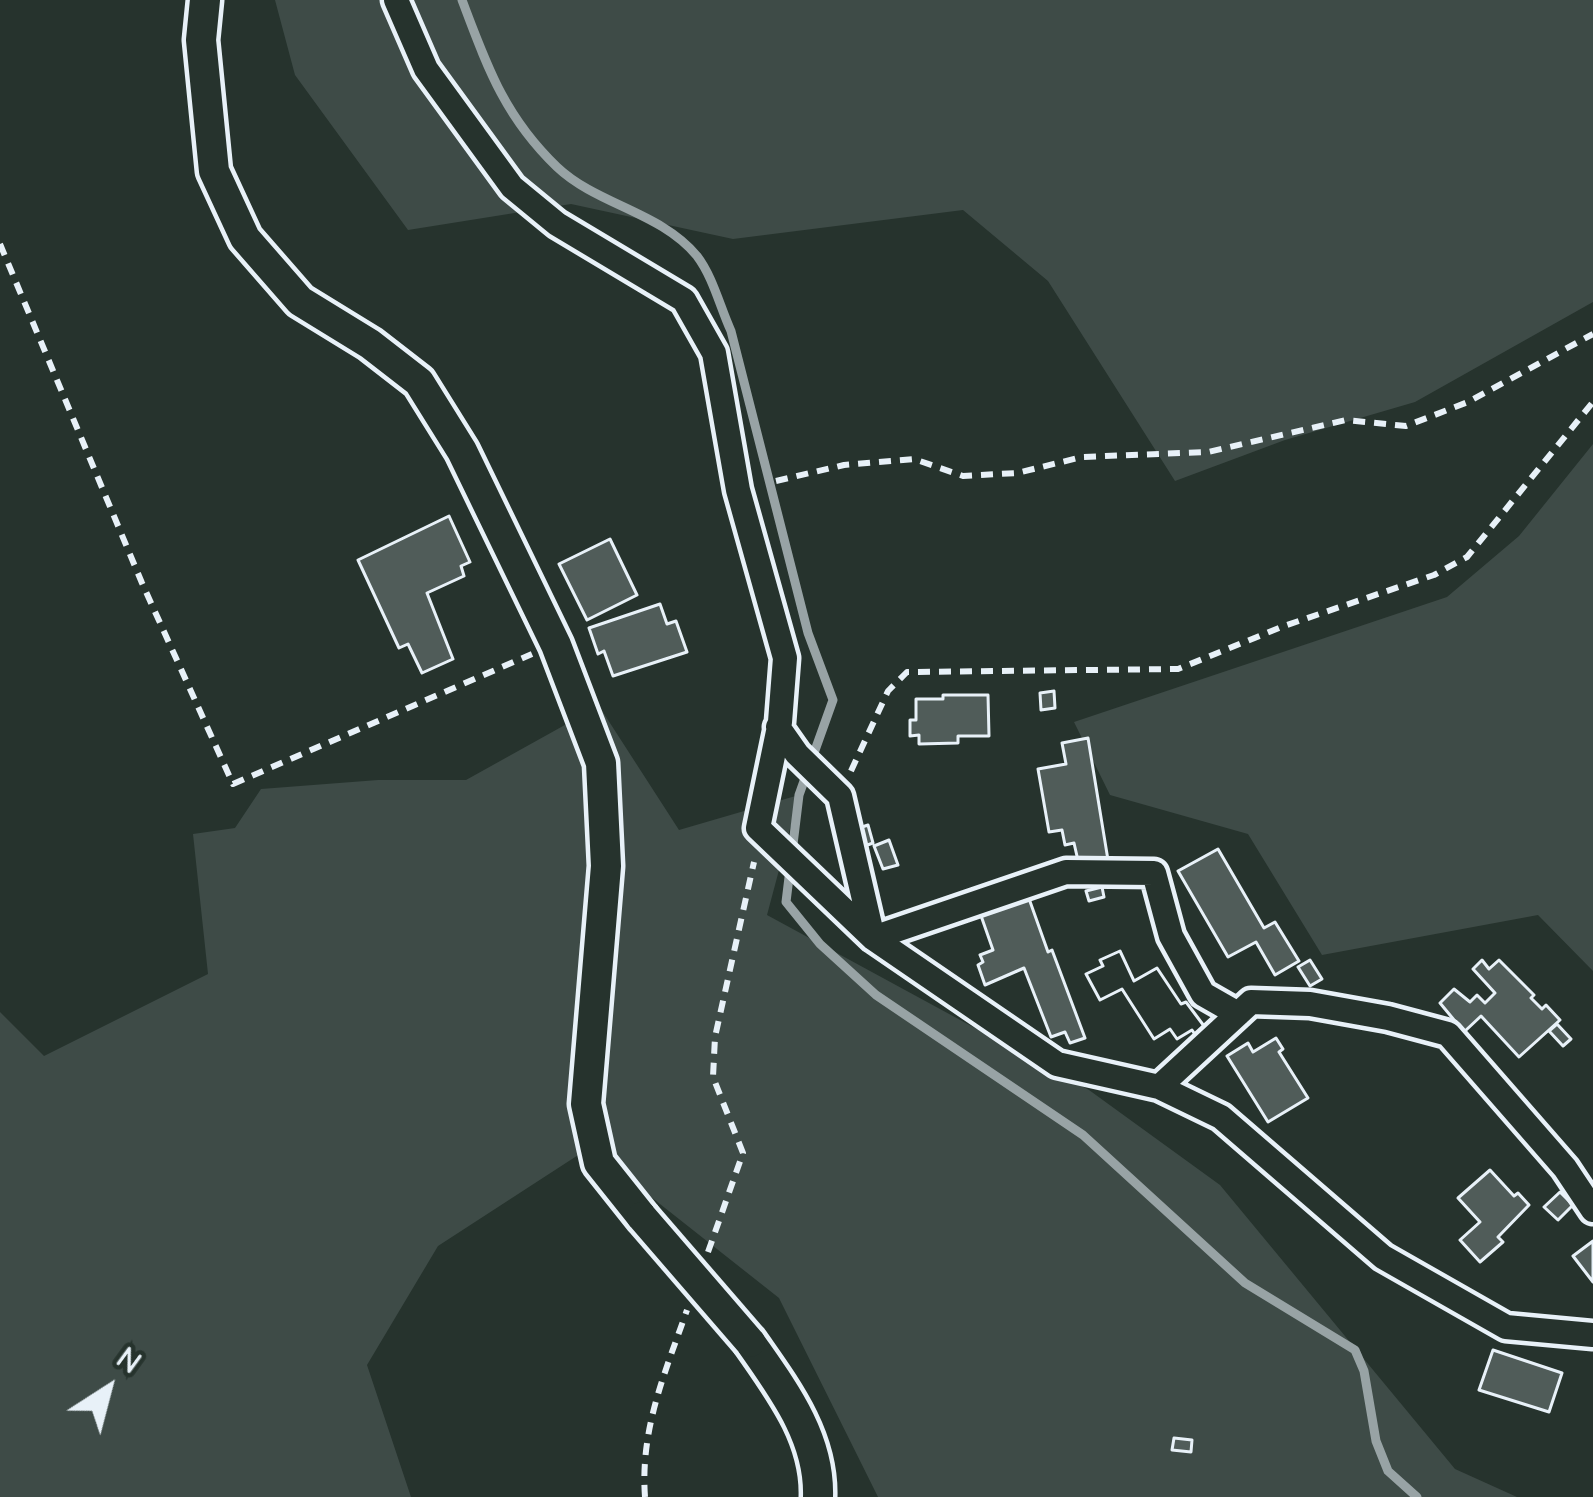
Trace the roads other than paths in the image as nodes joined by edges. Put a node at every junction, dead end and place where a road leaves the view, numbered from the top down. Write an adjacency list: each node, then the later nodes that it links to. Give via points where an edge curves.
1 (205, 0): 9 (street, bridge, via 201,40 214,171 245,238 300,302 419,382 462,451 556,645 601,763 606,866 586,1104 598,1163 797,1408)
2 (396, 0): 3 (street, via 426,69 512,187 557,224 684,300 714,352 738,490 785,658)
3 (778, 728): 4 (street, via 834,790); 4 (street, via 764,833)
4 (873, 938): 5 (street, via 1066,872 1154,873 1171,936 1203,994); 6 (street, via 1057,1064)
5 (1238, 1014): 6 (street); 7 (street, via 1251,1002 1310,1004 1448,1034)
6 (1159, 1087): 8 (street, via 1221,1117 1383,1257 1447,1296 1506,1328)
7 (1593, 1210)
8 (1593, 1335)
9 (818, 1497)

